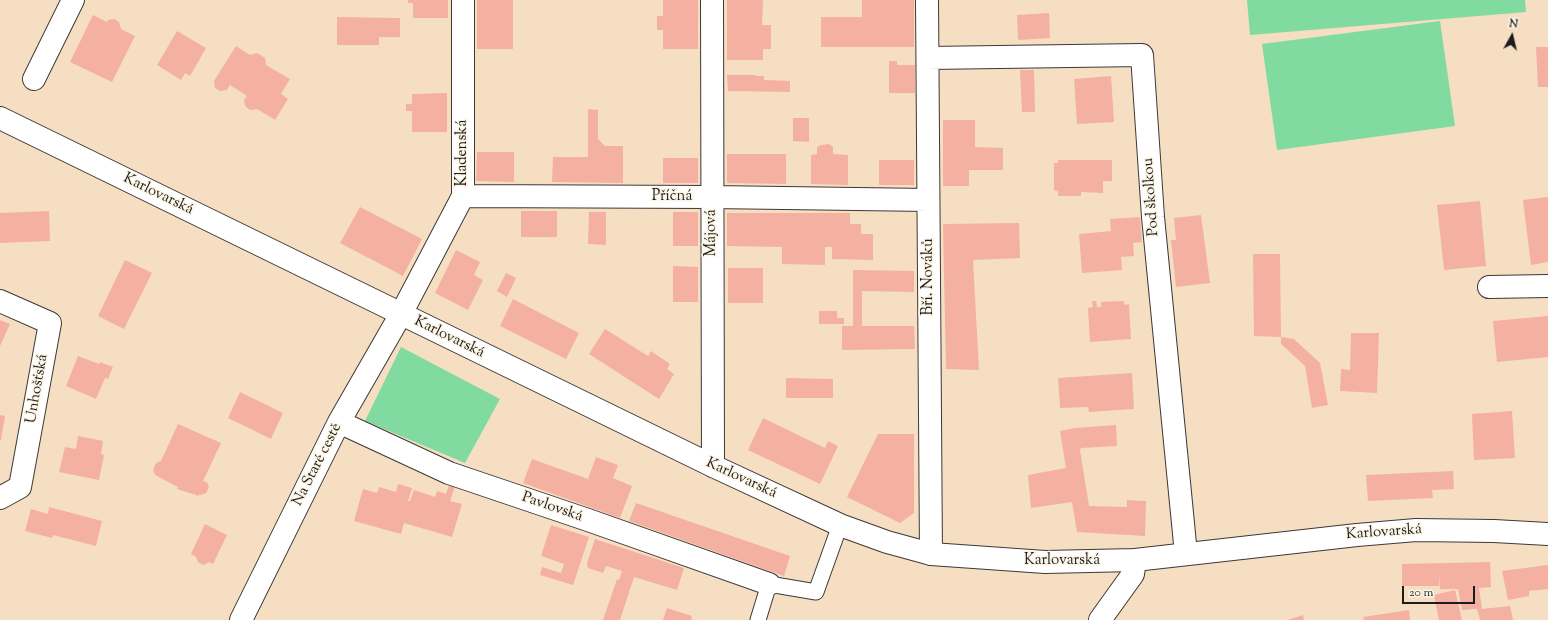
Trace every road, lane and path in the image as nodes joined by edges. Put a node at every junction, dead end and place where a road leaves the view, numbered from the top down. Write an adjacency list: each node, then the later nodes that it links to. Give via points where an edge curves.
1 (73, 0): 6 (street)
2 (463, 0): 8 (street, Kladenská)
3 (712, 0): 9 (street, Májová)
4 (928, 0): 5 (street, Bří. Nováků)
5 (928, 58): 10 (street, Bří. Nováků); 21 (street, Pod školkou, via 1142,55 1153,217)
6 (34, 78)
7 (0, 118): 14 (street, Karlovarská)
8 (463, 196): 9 (street, Příčná); 14 (street, Kladenská)
9 (712, 197): 10 (street, Příčná); 16 (street, Májová)
10 (928, 200): 20 (street, Bří. Nováků)
11 (1548, 286): 12 (street)
12 (1489, 287)
13 (0, 301): 17 (street, Unhošťská, via 50,323 20,487)
14 (400, 314): 15 (street, Na Staré cestě); 16 (street, Karlovarská)
15 (340, 422): 23 (street, Pavlovská, via 449,473); 24 (street, Na Staré cestě)
16 (713, 466): 18 (street, Karlovarská)
17 (0, 498)
18 (840, 525): 20 (street, Karlovarská, via 886,542); 23 (lane, via 816,592)
19 (1548, 534): 21 (street, Karlovarská, via 1494,530 1416,530)
20 (931, 554): 22 (street, Karlovarská, via 1038,562)
21 (1186, 554): 22 (street, Karlovarská)
22 (1135, 560): 26 (street, via 1133,574)
23 (769, 584): 25 (lane)
24 (241, 620)
25 (758, 620)
26 (1100, 620)

